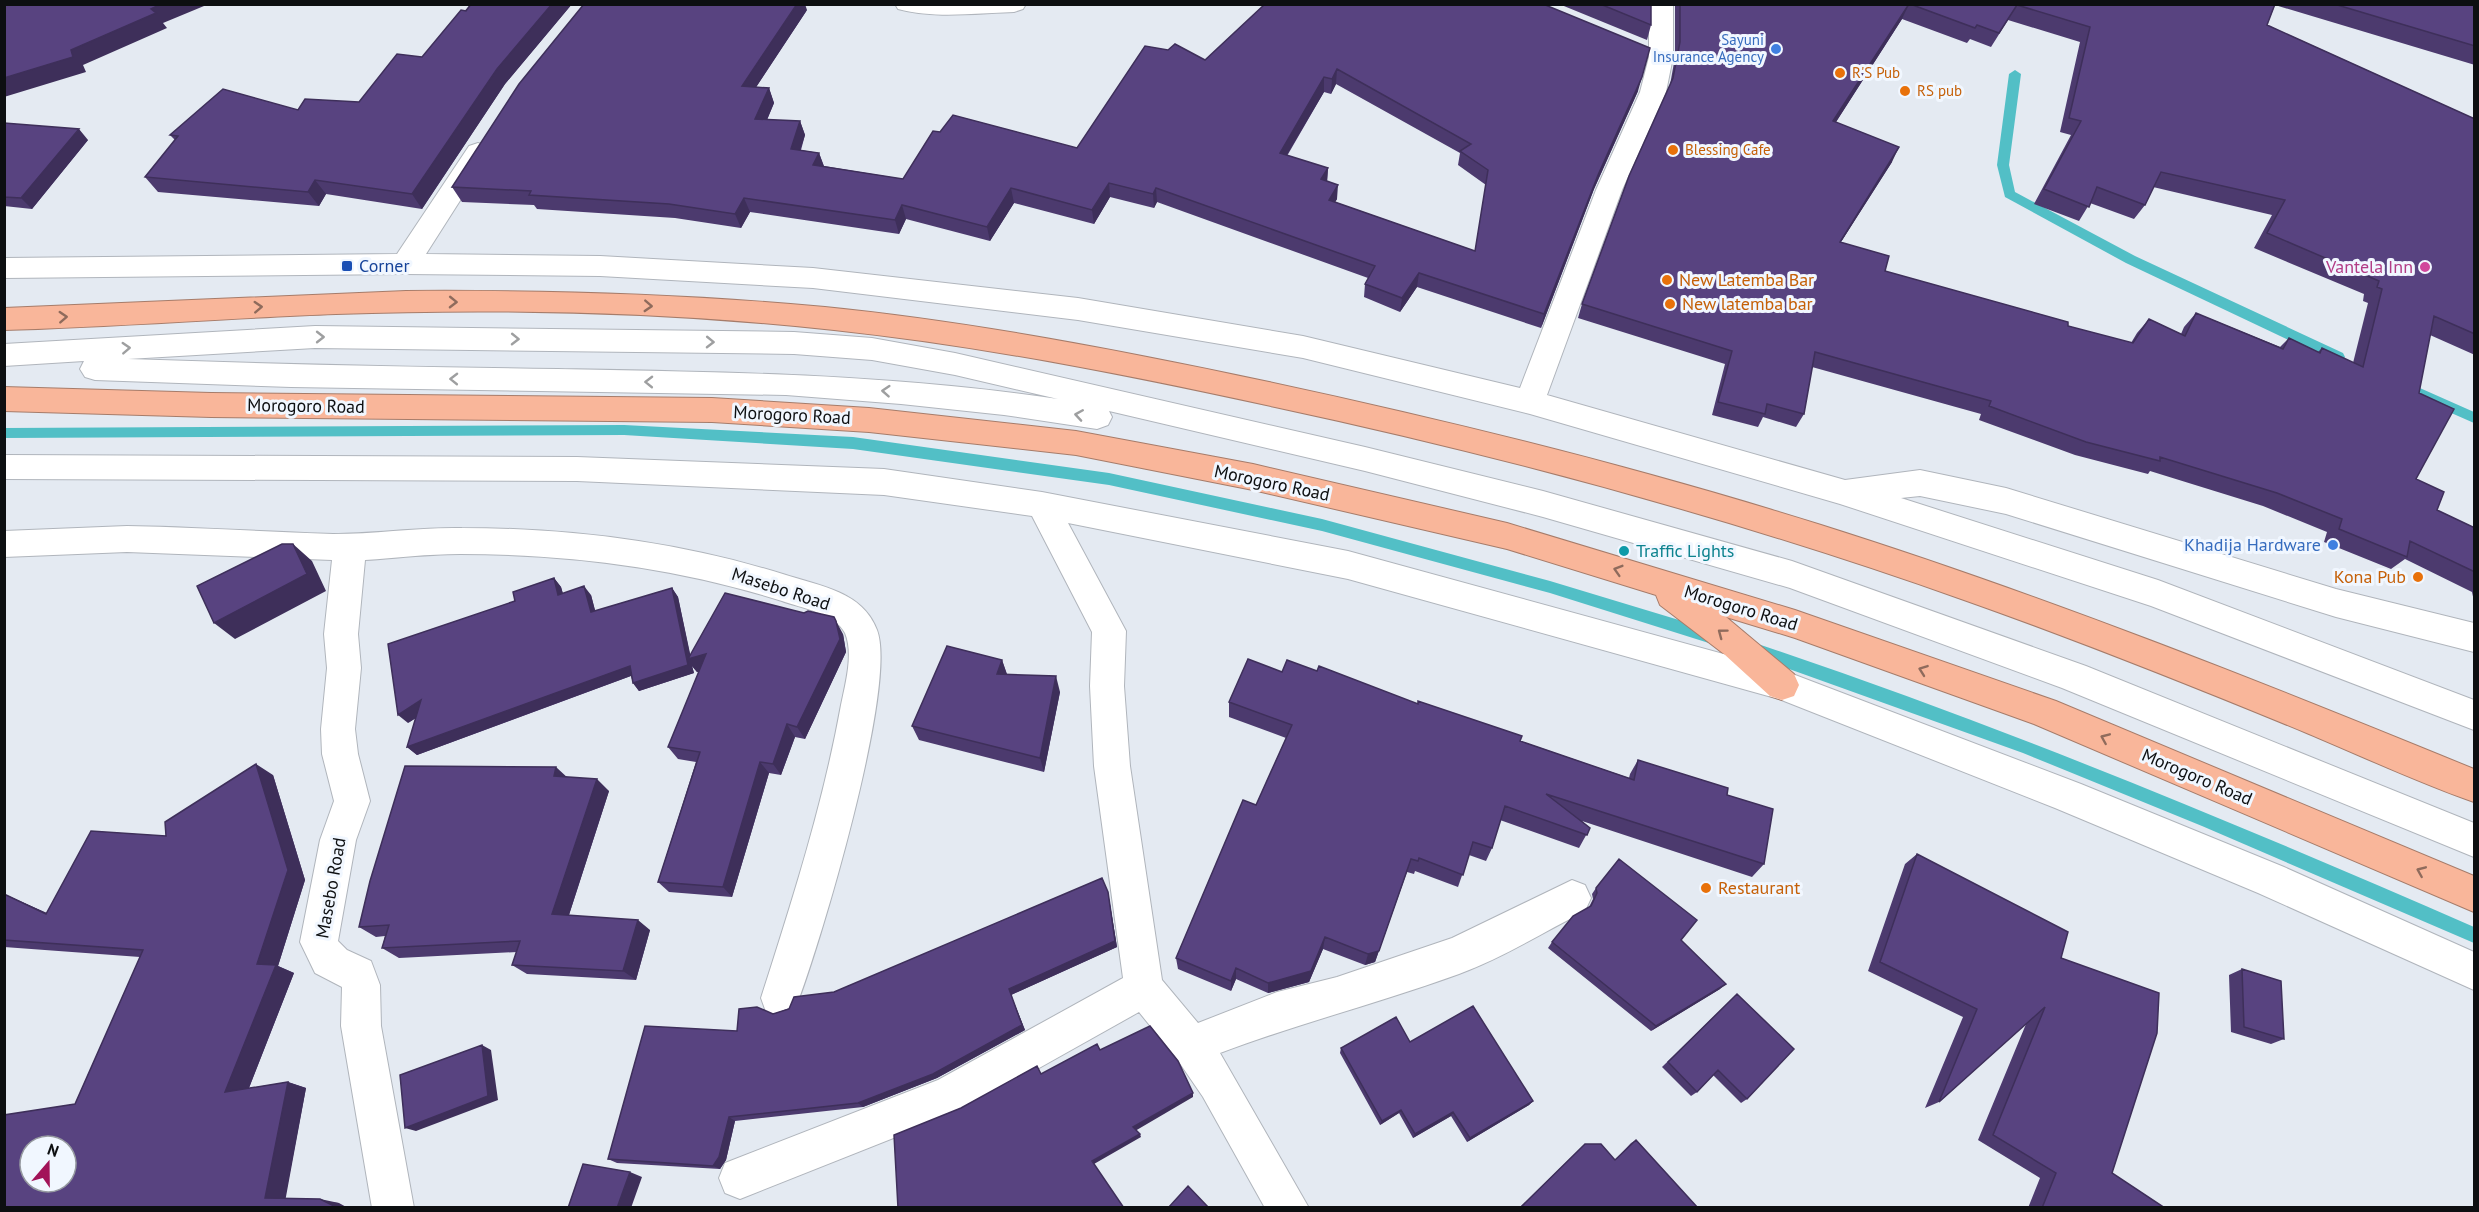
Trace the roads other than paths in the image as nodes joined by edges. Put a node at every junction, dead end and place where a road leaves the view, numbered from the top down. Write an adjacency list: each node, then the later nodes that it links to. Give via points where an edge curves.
1 (907, 4): 2 (street)
2 (1014, 4)
3 (1661, 4): 11 (street, via 1652,53 1653,92 1609,190)
4 (492, 129): 5 (street)
5 (405, 264): 6 (street); 11 (street, via 600,266 813,278 1078,309 1303,347)
6 (4, 268)
7 (4, 319): 22 (highway, one-way to 22, via 431,301 622,305 771,313 922,329 1073,353 1497,445 1674,494 1914,569 2162,660)
8 (4, 355): 12 (street, Morogoro Road, one-way to 12, via 315,337 850,347 955,364)
9 (4, 365): 12 (street, Morogoro Road, one-way to 9, via 1004,403 786,384 291,376)
10 (4, 399): 18 (highway, Morogoro Road, one-way to 10, via 1507,537 1253,477 1076,443 868,420 712,410)
11 (1530, 402): 14 (street)
12 (1365, 459): 23 (street, Morogoro Road, via 1543,504 1792,575 2074,677)
13 (4, 468): 15 (street, via 577,469 693,473 884,482)
14 (1840, 491): 19 (street, via 1920,483 2006,501 2336,603); 21 (street, via 2158,594)
15 (1042, 505): 20 (street, via 1348,565); 27 (street, via 1109,632 1107,686 1112,766)
16 (4, 544): 17 (street, Masebo Road, via 111,539)
17 (350, 547): 28 (street, Masebo Road, via 495,541 620,550 755,577 847,611 860,629 866,651 852,745 829,842); 31 (street, Masebo Road, via 341,634 344,668 338,729 351,801 338,840 319,942 327,961 355,972 360,979 360,1023)
18 (1654, 582): 20 (highway, one-way to 18, via 1736,644); 24 (highway, Morogoro Road, one-way to 18, via 2044,712 1795,624)
19 (2475, 637)
20 (1782, 685): 26 (street, via 2068,796 2271,880)
21 (2475, 715)
22 (2475, 786)
23 (2475, 840)
24 (2475, 894)
25 (1572, 898): 29 (street, via 1459,955 1277,1012)
26 (2475, 971)
27 (1144, 988): 29 (street); 30 (street, via 950,1096)
28 (780, 998)
29 (1191, 1045): 32 (street)
30 (740, 1178)
31 (393, 1208)
32 (1288, 1208)

